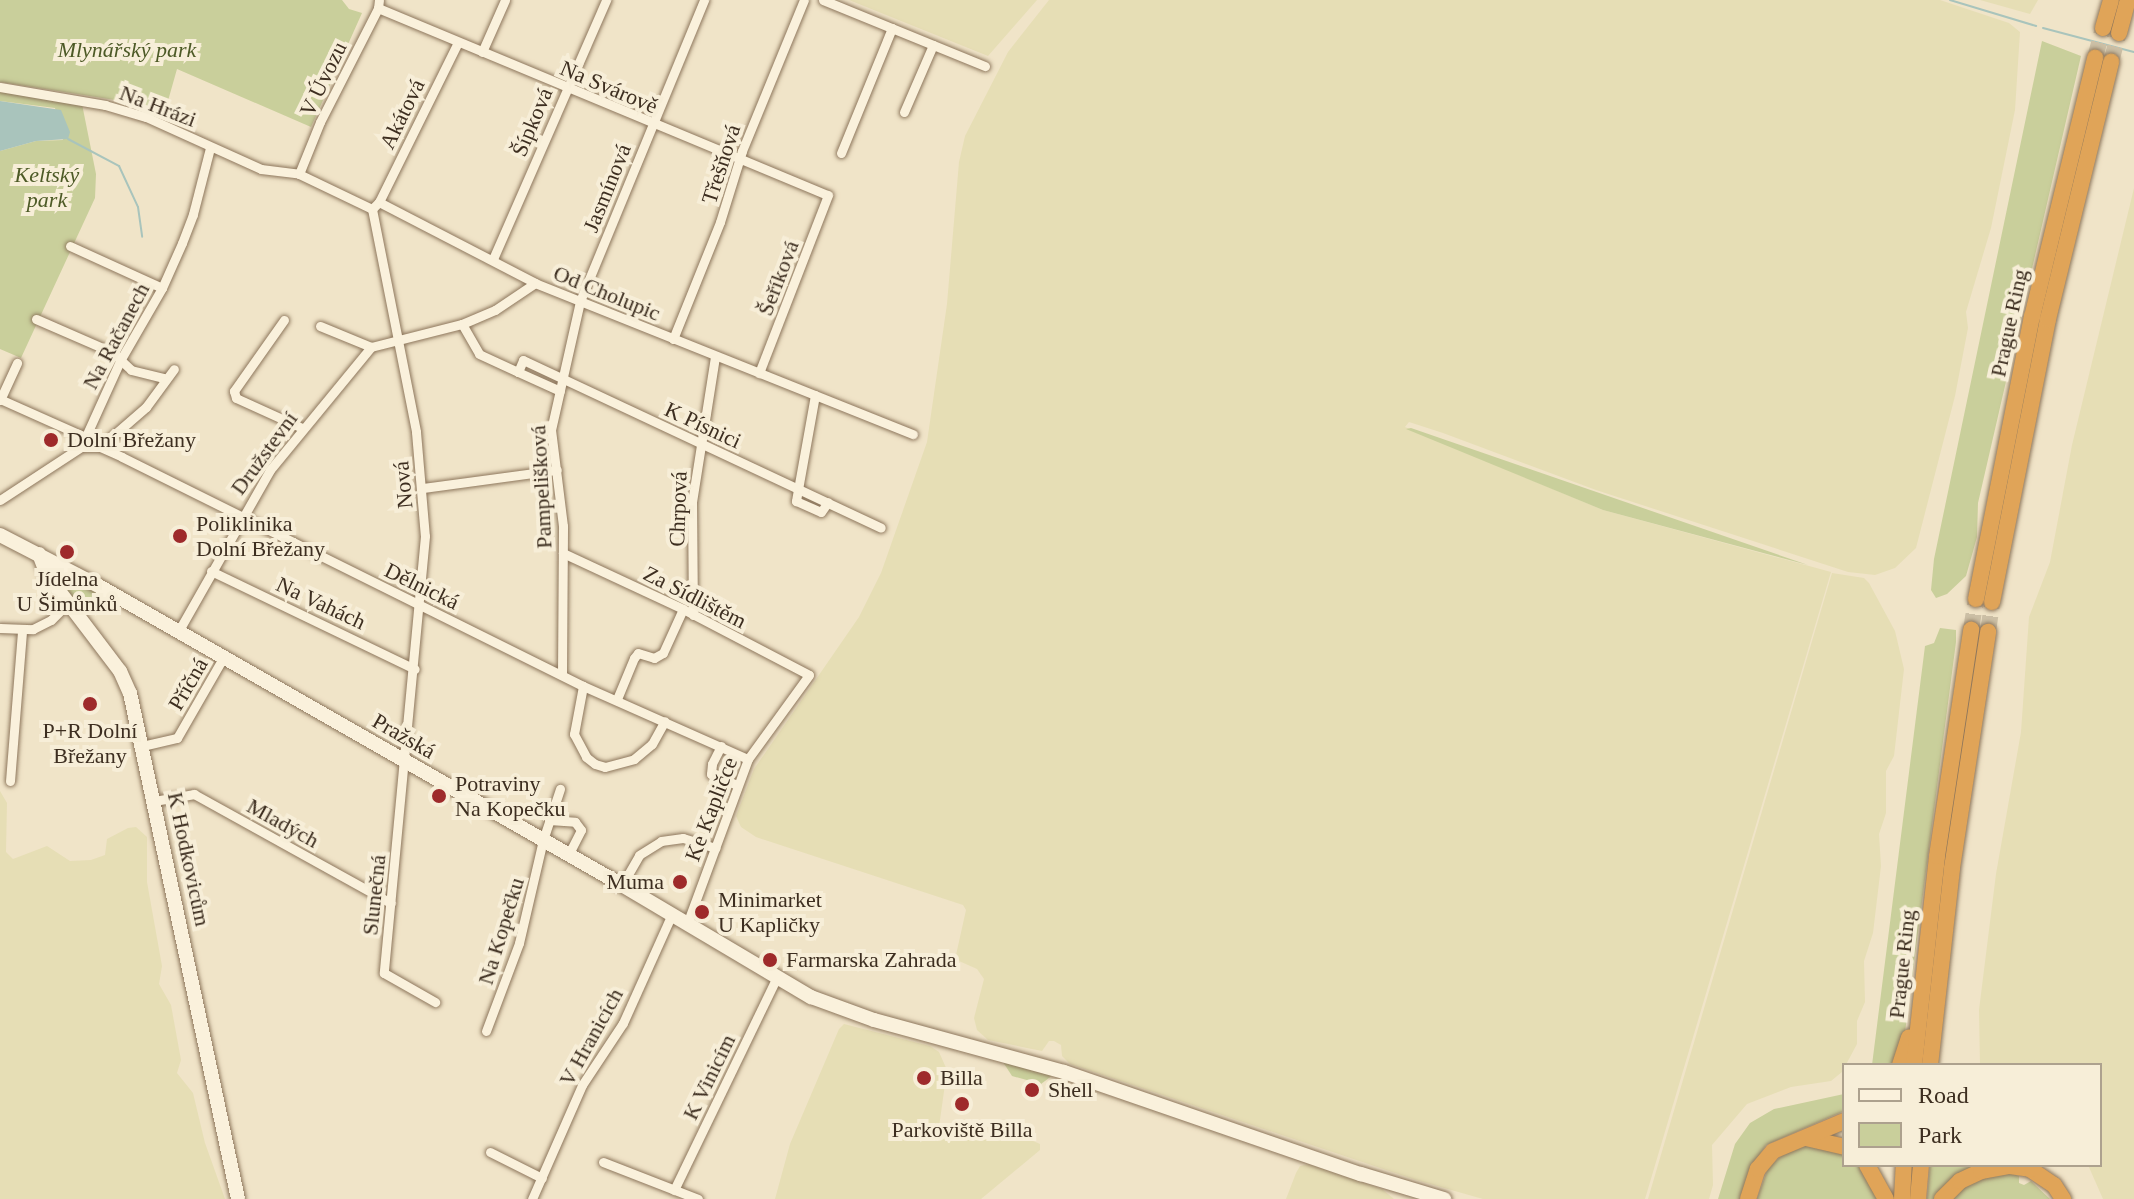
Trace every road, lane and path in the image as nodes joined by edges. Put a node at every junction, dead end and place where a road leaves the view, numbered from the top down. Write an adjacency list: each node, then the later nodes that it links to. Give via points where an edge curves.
1 (505, 0): 12 (street)
2 (606, 0): 16 (street, Šípková)
3 (704, 0): 18 (street, Jasmínová)
4 (804, 0): 21 (street, Třešňová)
5 (823, 0): 9 (street)
6 (2111, 0): 7 (highway, via 2111,30)
7 (2128, 0)
8 (378, 4): 10 (street, Na Svárově); 22 (street, V Úvozu)
9 (892, 28): 11 (street); 20 (street)
10 (458, 42): 12 (street, Na Svárově); 24 (street, Akátová)
11 (933, 45): 14 (street); 17 (street)
12 (482, 52): 16 (street, Na Svárově)
13 (2103, 60): 63 (highway, Prague Ring)
14 (985, 66)
15 (0, 87): 19 (street, Na Hrázi, via 105,105 146,117)
16 (566, 89): 18 (street, Na Svárově); 26 (street, Šípková)
17 (904, 112)
18 (653, 125): 21 (street, Na Svárově); 29 (street, Jasmínová)
19 (210, 148): 22 (street, Na Hrázi, via 261,169); 28 (street, Na Račanech, via 193,214)
20 (841, 153)
21 (740, 160): 23 (street, Na Svárově); 34 (street, Třešňová)
22 (299, 174): 24 (street, Od Cholupic)
23 (828, 195): 42 (street, Šeříková)
24 (376, 206): 26 (street, Od Cholupic); 35 (street, Nová)
25 (70, 246): 28 (street)
26 (493, 259): 27 (street, Od Cholupic)
27 (535, 283): 29 (street, Od Cholupic); 32 (street)
28 (162, 288): 38 (street, Na Račanech)
29 (580, 301): 34 (street, Od Cholupic); 44 (street, Pampelišková)
30 (36, 319): 38 (street)
31 (284, 320): 48 (street, via 234,391 236,398)
32 (462, 324): 35 (street); 41 (street, K Písnici, via 479,354)
33 (320, 326): 36 (street)
34 (673, 339): 37 (street, Od Cholupic)
35 (398, 341): 36 (street); 54 (street, Nová)
36 (371, 347): 48 (street, Družstevní)
37 (715, 356): 42 (street, Od Cholupic); 51 (street, Chrpová)
38 (121, 359): 43 (street, via 131,370); 50 (street, Na Račanech)
39 (17, 363): 47 (street)
40 (174, 369): 43 (street)
41 (518, 372): 44 (street, K Písnici, via 523,360); 45 (street, K Písnici)
42 (759, 373): 46 (street, Od Cholupic)
43 (164, 378): 52 (street, via 146,407)
44 (563, 379): 45 (street, Pampelišková); 51 (street, K Písnici)
45 (560, 391): 53 (street, Pampelišková, via 551,430)
46 (815, 395): 49 (street, Od Cholupic); 55 (street)
47 (0, 399): 50 (street)
48 (302, 428): 57 (street, Družstevní)
49 (913, 434)
50 (83, 442): 52 (street, Dělnická); 56 (street)
51 (701, 444): 55 (street, K Písnici); 67 (street, Chrpová, via 692,502)
52 (100, 447): 57 (street, Dělnická)
53 (557, 470): 54 (street); 60 (street, Pampelišková)
54 (423, 488): 65 (street, Nová)
55 (798, 489): 58 (street, K Písnici)
56 (0, 500)
57 (241, 518): 62 (street, Družstevní); 65 (street, Dělnická)
58 (881, 528)
59 (0, 535): 61 (street, Pražská)
60 (563, 553): 66 (street, Za Sídlištěm); 74 (street, Pampelišková)
61 (39, 554): 64 (street, K Hodkovicům); 71 (street, Pražská)
62 (211, 571): 71 (street, Družstevní); 73 (street, Na Vahách)
63 (1984, 601)
64 (68, 603): 69 (street, via 43,625); 79 (street, K Hodkovicům, via 120,671)
65 (421, 607): 73 (street, Nová); 74 (street, Dělnická)
66 (683, 609): 67 (street, Za Sídlištěm); 77 (street, via 663,653 654,658 638,653 634,658)
67 (693, 615): 75 (street, Za Sídlištěm)
68 (0, 628): 69 (street)
69 (22, 631): 83 (street)
70 (1979, 631): 95 (highway, Prague Ring)
71 (178, 632): 72 (street, Pražská)
72 (223, 658): 79 (street, Příčná, via 177,738); 82 (street, Pražská)
73 (415, 669): 82 (street, Nová)
74 (562, 674): 76 (street, Dělnická)
75 (809, 675): 81 (street, Ke Kapličce)
76 (583, 686): 77 (street, Dělnická); 78 (street, via 574,734 595,764 634,759 652,744)
77 (617, 699): 78 (street, Dělnická)
78 (665, 721): 80 (street, Dělnická)
79 (142, 746): 86 (street, K Hodkovicům)
80 (721, 746): 81 (street, Dělnická); 84 (street, via 711,774)
81 (748, 759): 84 (street, Ke Kapličce)
82 (405, 762): 88 (street, Pražská); 92 (street, Slunečná)
83 (10, 781)
84 (737, 785): 89 (street, Ke Kapličce)
85 (560, 789): 87 (street, Na Kopečku)
86 (154, 801): 92 (street, Mladých, via 194,794); 115 (street, K Hodkovicům)
87 (549, 820): 88 (street, Na Kopečku); 90 (street, via 575,822 581,830)
88 (543, 840): 90 (street, Pražská); 98 (street, Na Kopečku, via 519,943)
89 (715, 848): 91 (street, via 683,838 661,841 639,855); 94 (street, Ke Kapličce)
90 (569, 854): 91 (street, Pražská)
91 (622, 885): 93 (street, Pražská)
92 (391, 903): 97 (street, Slunečná, via 384,973)
93 (672, 914): 94 (street, Pražská); 113 (street, V Hranicích, via 623,1023 582,1085)
94 (687, 924): 96 (street, Pražská)
95 (1931, 975): 99 (highway); 100 (highway, Prague Ring); 101 (highway, Prague Ring); 102 (highway)
96 (776, 979): 114 (street, K Vinicím); 118 (street, Pražská, via 840,1010 1064,1072)
97 (435, 1002)
98 (486, 1031)
99 (1901, 1063)
100 (1914, 1063)
101 (1930, 1063)
102 (1940, 1063)
103 (1842, 1122): 104 (highway)
104 (1797, 1139): 105 (highway); 119 (highway, via 1778,1147 1763,1162)
105 (1842, 1146)
106 (490, 1152): 113 (street)
107 (603, 1162): 114 (street)
108 (1868, 1167): 120 (highway)
109 (1904, 1167): 121 (highway)
110 (1921, 1167): 122 (highway)
111 (2004, 1167): 123 (highway, via 1960,1181)
112 (2028, 1167): 124 (highway, via 2054,1185)
113 (542, 1178): 116 (street, V Hranicích)
114 (674, 1190): 117 (street)
115 (238, 1199)
116 (532, 1199)
117 (698, 1199)
118 (1444, 1199)
119 (1748, 1199)
120 (1886, 1199)
121 (1902, 1199)
122 (1918, 1199)
123 (1942, 1199)
124 (2063, 1199)

